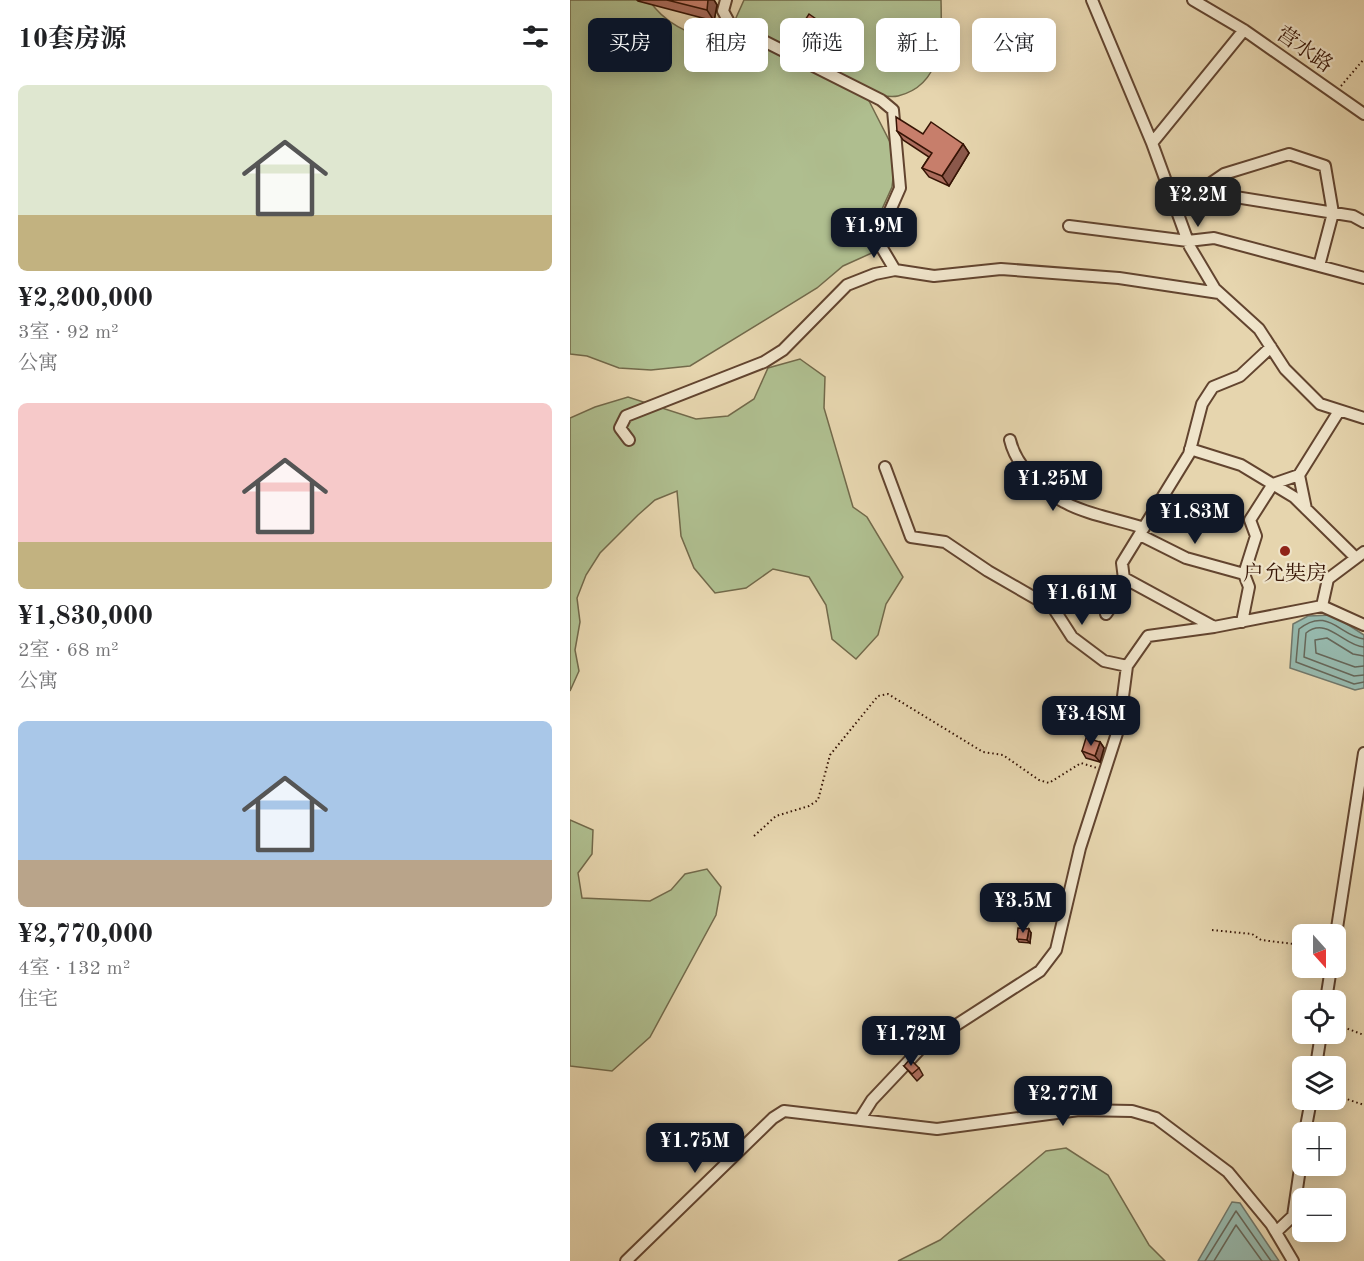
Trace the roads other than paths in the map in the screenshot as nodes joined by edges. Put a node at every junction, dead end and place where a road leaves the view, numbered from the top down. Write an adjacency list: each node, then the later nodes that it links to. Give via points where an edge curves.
1 (726, 0): 14 (street, via 723,10 730,24 882,100 893,111 900,188 889,213 876,229 876,238)
2 (1092, 0): 6 (street)
3 (1192, 0): 4 (street, 营水路)
4 (1244, 30): 5 (street, 营水路); 6 (street)
5 (1364, 114)
6 (1152, 143): 8 (street)
7 (1198, 191): 8 (street); 9 (street); 9 (street, via 1224,174 1289,154 1325,166)
8 (1176, 207): 12 (street)
9 (1333, 213): 10 (street); 13 (street)
10 (1364, 222)
11 (1069, 226): 12 (street)
12 (1188, 241): 13 (street, via 1214,238); 16 (street)
13 (1319, 266): 15 (street)
14 (895, 270): 16 (street, via 934,276 1001,269 1119,278); 20 (street, via 875,273 847,285 783,350 765,362 626,416 620,428)
15 (1364, 278)
16 (1219, 293): 17 (street, via 1259,329)
17 (1271, 347): 18 (street, via 1285,369 1320,404); 22 (street, via 1240,376 1213,387 1203,404)
18 (1339, 411): 19 (street); 24 (street)
19 (1364, 418)
20 (628, 440)
21 (1010, 440): 27 (street, via 1014,456 1036,481 1064,503)
22 (1190, 449): 25 (street, via 1241,465); 27 (street)
23 (885, 467): 36 (street, via 911,537 945,542 1054,609 1072,637 1104,661)
24 (1299, 475): 25 (street); 26 (street)
25 (1273, 484): 26 (street); 29 (street, via 1250,520 1256,536)
26 (1306, 509): 28 (street)
27 (1142, 532): 29 (street, via 1186,558); 30 (street, via 1122,563)
28 (1360, 555): 31 (street, via 1328,579)
29 (1244, 574): 33 (street, via 1249,587)
30 (1124, 578): 32 (street, via 1125,587); 35 (street)
31 (1322, 606): 33 (street); 34 (street)
32 (1106, 614)
33 (1242, 622): 35 (street)
34 (1364, 625)
35 (1214, 627): 36 (street, via 1148,636)
36 (1126, 666): 39 (street, via 1119,727 1080,848 1056,950 1040,971 922,1047 872,1100)
37 (1364, 753): 38 (street)
38 (1338, 924)
39 (860, 1119): 41 (street, via 937,1129 1079,1110 1132,1111 1156,1118 1228,1172); 42 (street, via 784,1112 773,1118)
40 (1299, 1176): 41 (street, via 1293,1216)
41 (1276, 1232): 43 (street)
42 (626, 1261)
43 (1293, 1261)

